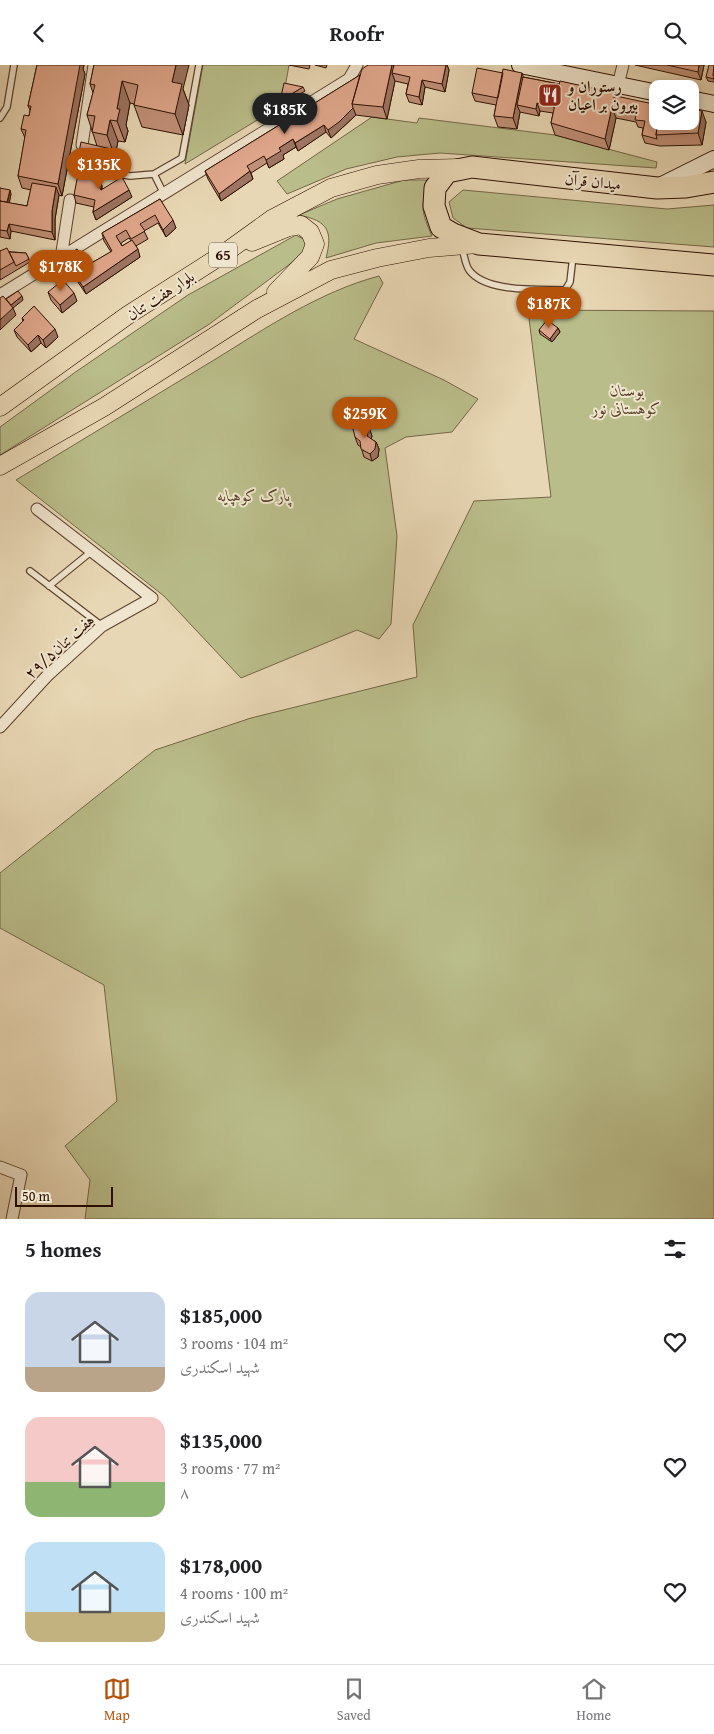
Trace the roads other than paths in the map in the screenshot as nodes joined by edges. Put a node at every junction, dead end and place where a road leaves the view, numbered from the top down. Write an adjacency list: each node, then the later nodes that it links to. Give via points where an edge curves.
1 (14, 65): 11 (lane, via 7,107)
2 (94, 65): 12 (street)
3 (199, 65): 16 (lane, via 182,158)
4 (357, 65): 19 (street, via 349,79)
5 (520, 65): 7 (main road)
6 (623, 65): 7 (street)
7 (618, 85): 8 (main road)
8 (649, 91)
9 (699, 101): 10 (main road)
10 (714, 104)
11 (0, 118)
12 (82, 145)
13 (714, 159): 18 (main road)
14 (85, 167): 16 (lane, via 130,176)
15 (472, 167): 18 (highway, میدان قرآن / 65); 21 (highway, 65, via 447,172 435,188 434,206 441,227); 23 (main road, بلوار هفت تنان / 65, via 377,175 331,188 272,219)
16 (154, 174): 19 (lane)
17 (714, 182): 18 (highway, میدان قرآن / 65)
18 (657, 188)
19 (164, 194): 24 (street)
20 (70, 201): 24 (street)
21 (470, 245): 22 (highway, 65); 22 (lane, via 468,269 478,279 500,287 565,290 570,282); 27 (main road, 65, via 429,248 331,269)
22 (574, 253): 25 (highway, 65)
23 (222, 255): 27 (main road, via 289,227 301,225 310,232 315,244 310,257); 28 (main road, بلوار هفت تنان / 65, via 128,315)
24 (61, 258): 26 (street)
25 (714, 265)
26 (0, 295)
27 (257, 309): 29 (main road, 65, via 104,407)
28 (0, 407)
29 (0, 467)
30 (37, 509): 31 (street, ۲۹/۵هفت تنان)
31 (92, 551): 33 (lane); 34 (street, ۲۹/۵هفت تنان, via 152,598)
32 (30, 571): 33 (lane)
33 (49, 586): 34 (lane)
34 (102, 626): 35 (street, ۲۹/۵هفت تنان, via 47,676)
35 (0, 727)
36 (0, 1167): 37 (street, via 21,1175)
37 (12, 1219)

